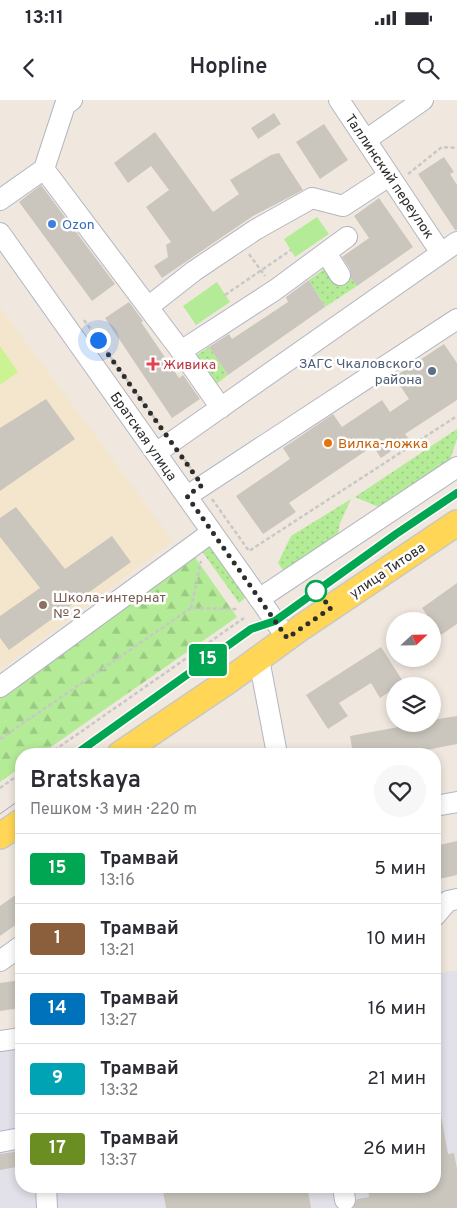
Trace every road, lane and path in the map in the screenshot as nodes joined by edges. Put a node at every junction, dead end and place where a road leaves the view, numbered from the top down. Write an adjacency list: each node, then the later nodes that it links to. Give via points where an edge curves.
1 (72, 100): 6 (street, via 65,105)
2 (339, 100): 4 (street, Таллинский переулок)
3 (423, 100): 4 (street)
4 (366, 140): 7 (street, Таллинский переулок)
5 (457, 148): 7 (path, via 442,147)
6 (44, 169): 8 (street); 19 (street)
7 (392, 180): 11 (street, via 343,206 312,198); 12 (street, Таллинский переулок)
8 (0, 200)
9 (0, 233): 25 (street, Братская улица)
10 (347, 237): 14 (street)
11 (239, 240): 15 (path); 19 (street)
12 (449, 247): 23 (street)
13 (291, 250): 15 (path)
14 (326, 252): 16 (street); 17 (street)
15 (260, 271): 17 (path); 18 (path)
16 (340, 275)
17 (275, 290): 22 (street)
18 (225, 294)
19 (148, 307): 22 (street)
20 (79, 314): 25 (path)
21 (457, 319): 27 (street)
22 (181, 351): 23 (street)
23 (221, 408): 25 (street)
24 (457, 416): 27 (path, via 249,551)
25 (164, 447): 27 (street, Братская улица); 27 (path)
26 (457, 467): 31 (street)
27 (194, 491): 29 (street, Братская улица)
28 (457, 523): 35 (main road, улица Титова)
29 (212, 532): 31 (street, Братская улица); 37 (street)
30 (201, 558): 32 (path)
31 (259, 599): 35 (street, Братская улица)
32 (191, 608): 33 (path); 38 (path)
33 (237, 608)
34 (244, 618): 39 (path)
35 (287, 638): 36 (main road, улица Титова)
36 (259, 659): 40 (main road, улица Титова); 41 (street)
37 (0, 687)
38 (0, 740)
39 (58, 748)
40 (129, 748)
41 (276, 748)
42 (15, 777): 43 (path)
43 (0, 788)
44 (457, 802): 45 (street)
45 (441, 805)
46 (15, 826): 47 (main road)
47 (0, 836)
48 (457, 899): 49 (street, via 448,901)
49 (441, 909)
50 (15, 950): 51 (street)
51 (1, 958)
52 (15, 1039): 53 (street)
53 (0, 1041)
54 (15, 1139): 55 (street)
55 (0, 1142)
56 (47, 1193): 57 (street)
57 (48, 1208)

